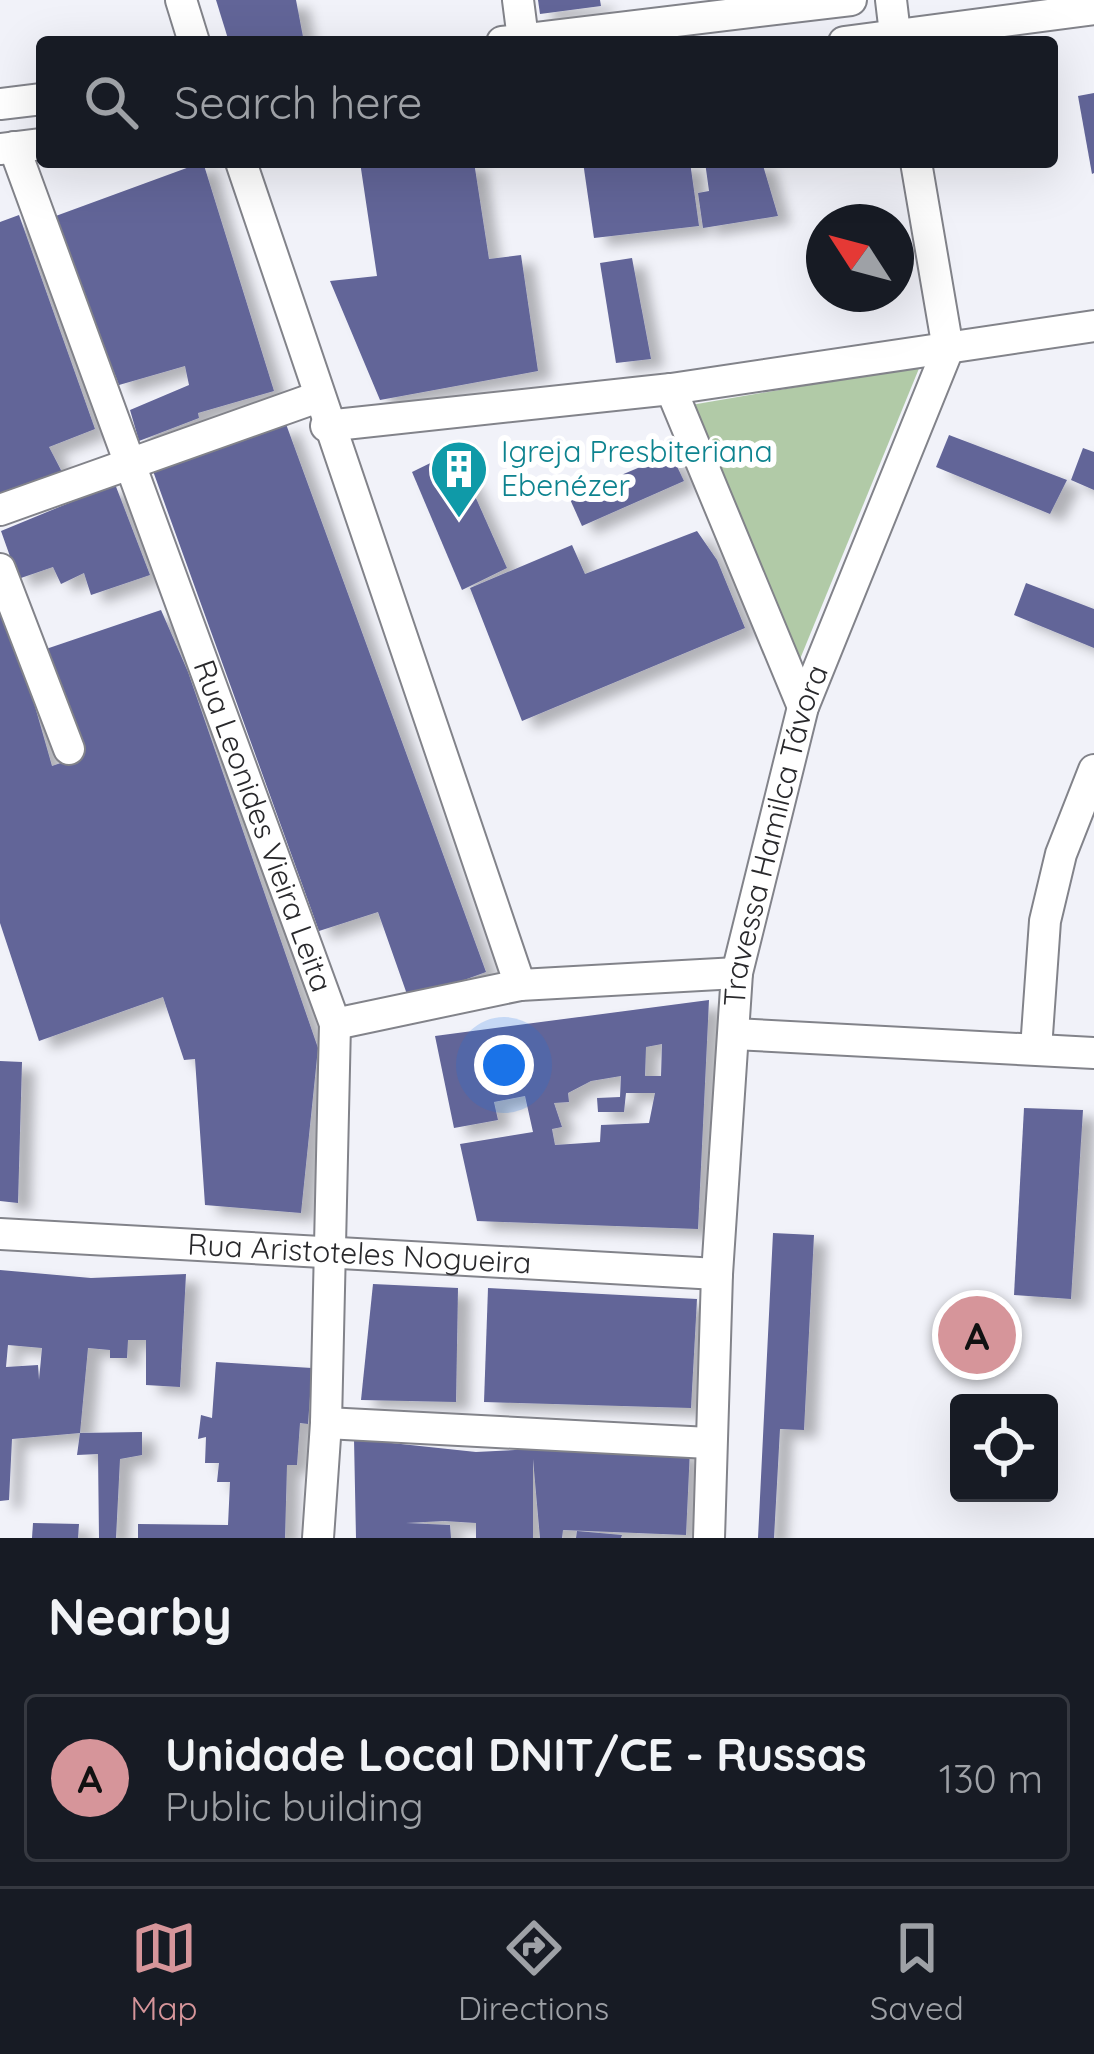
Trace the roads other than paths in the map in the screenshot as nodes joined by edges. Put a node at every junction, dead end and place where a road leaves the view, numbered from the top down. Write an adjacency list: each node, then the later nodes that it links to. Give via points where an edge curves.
1 (181, 0): 6 (street)
2 (518, 0): 7 (street)
3 (851, 0): 8 (street)
4 (891, 0): 9 (street)
5 (1094, 9): 10 (street)
6 (192, 36)
7 (514, 36)
8 (554, 36)
9 (896, 36)
10 (916, 36)
11 (36, 100): 12 (street)
12 (0, 104)
13 (19, 147): 20 (street, Rua Leonides Vieira Leita)
14 (243, 168): 19 (street)
15 (917, 168): 17 (street)
16 (1094, 326): 17 (street)
17 (948, 350): 18 (street); 23 (street, Travessa Hamilca Távora)
18 (671, 389): 19 (street); 23 (street)
19 (322, 411): 20 (street); 27 (street)
20 (127, 461): 21 (street); 28 (street, Rua Leonides Vieira Leita)
21 (0, 509)
22 (0, 569): 24 (street)
23 (803, 707): 26 (street, Travessa Hamilca Távora)
24 (68, 749)
25 (1094, 770): 30 (street, via 1045,921)
26 (737, 973): 27 (street); 29 (street, Travessa Hamilca Távora)
27 (520, 985): 28 (street)
28 (335, 1024): 33 (street, Rua Leonides Vieira Leita)
29 (734, 1034): 30 (street); 34 (street, Travessa Hamilca Távora)
30 (1036, 1049): 31 (street)
31 (1094, 1052)
32 (0, 1234): 33 (street, Rua Aristoteles Nogueira)
33 (330, 1252): 34 (street, Rua Aristoteles Nogueira); 35 (street, Rua Leonides Vieira Leita)
34 (716, 1274): 36 (street, Travessa Hamilca Távora)
35 (326, 1423): 36 (street); 37 (street, Rua Leonides Vieira Leita)
36 (710, 1443): 38 (street, Travessa Hamilca Távora)
37 (318, 1538)
38 (709, 1538)

